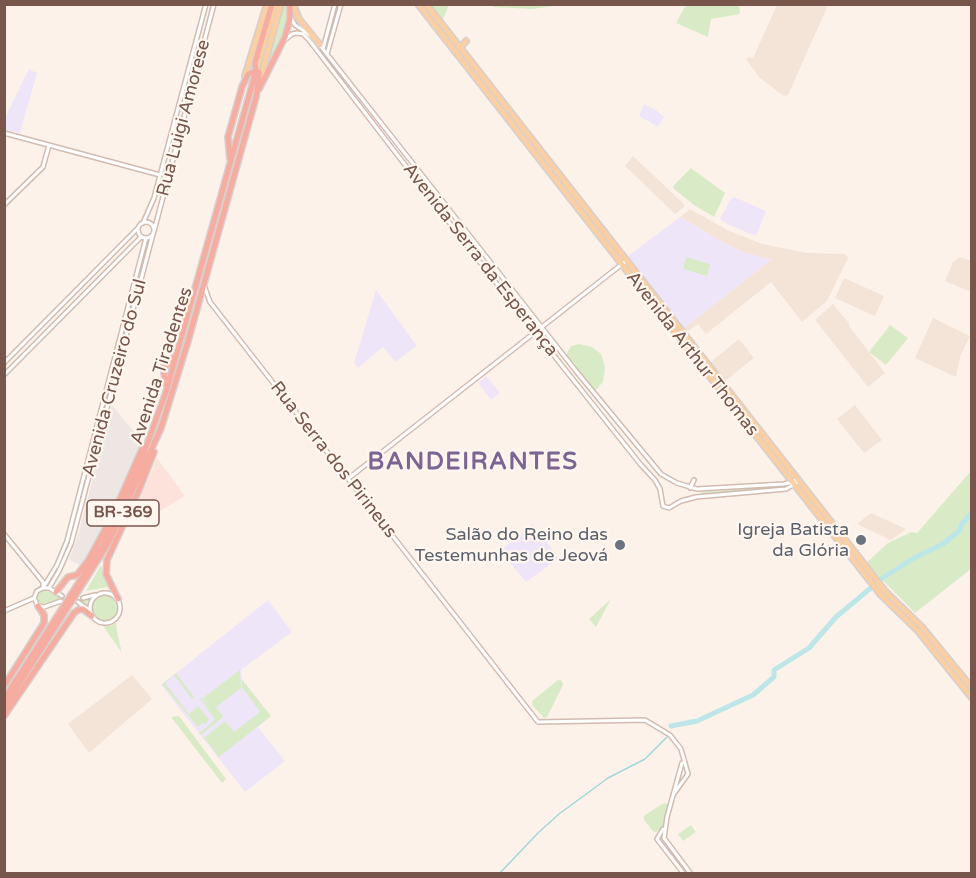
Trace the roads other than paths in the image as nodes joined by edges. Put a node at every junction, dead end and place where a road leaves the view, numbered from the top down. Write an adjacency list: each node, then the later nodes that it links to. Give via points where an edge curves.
1 (206, 4): 25 (street, Rua Luigi Amorese)
2 (214, 4): 28 (street, Rua Luigi Amorese)
3 (267, 4): 21 (main road)
4 (274, 4): 20 (highway, BR-369)
5 (281, 4): 23 (main road, Avenida Tiradentes)
6 (292, 4): 11 (highway, BR-369); 17 (main road)
7 (335, 4): 17 (street)
8 (341, 4): 19 (street)
9 (418, 4): 12 (main road, Avenida Arthur Thomas)
10 (426, 4): 12 (main road, Avenida Arthur Thomas)
11 (290, 15): 16 (highway, BR-369); 17 (street, Avenida Serra da Esperança, via 295,25)
12 (430, 15): 13 (main road, Avenida Arthur Thomas); 14 (main road, Avenida Arthur Thomas)
13 (445, 39): 14 (main road); 24 (main road, Avenida Arthur Thomas)
14 (454, 39): 18 (main road, Avenida Arthur Thomas)
15 (466, 40): 18 (main road)
16 (280, 46): 23 (highway, BR-369); 52 (street, Avenida Serra da Esperança, via 293,33 303,34 309,40)
17 (321, 47): 19 (street, Avenida Serra da Esperança)
18 (460, 48): 22 (main road, Avenida Arthur Thomas)
19 (327, 54): 51 (street, Avenida Serra da Esperança)
20 (255, 71): 21 (highway); 23 (highway, via 260,75); 27 (highway, Avenida Tiradentes / BR-369)
21 (244, 80): 32 (highway)
22 (496, 94): 24 (main road); 29 (main road, Avenida Arthur Thomas)
23 (255, 97): 46 (highway, Avenida Tiradentes / BR-369)
24 (491, 98): 30 (main road, Avenida Arthur Thomas)
25 (176, 119): 28 (street, via 174,137); 34 (street, Rua Luigi Amorese)
26 (4, 133): 31 (street)
27 (237, 137): 32 (highway); 33 (highway, Avenida Tiradentes / BR-369)
28 (179, 138): 40 (street, Rua Luigi Amorese)
29 (531, 138): 30 (main road); 35 (main road, Avenida Arthur Thomas)
30 (525, 142): 36 (main road, Avenida Arthur Thomas)
31 (49, 145): 34 (street); 37 (street, via 43,167)
32 (228, 151): 33 (highway)
33 (231, 160): 44 (highway, Avenida Tiradentes / BR-369)
34 (160, 175): 38 (street, Rua Luigi Amorese)
35 (566, 183): 36 (main road); 45 (main road, Avenida Arthur Thomas)
36 (560, 187): 45 (main road, Avenida Arthur Thomas)
37 (4, 206)
38 (143, 223): 39 (street); 40 (street, via 151,224)
39 (138, 228): 41 (street); 42 (street)
40 (154, 232): 41 (street); 68 (street, Avenida Cruzeiro do Sul)
41 (144, 238): 43 (street); 67 (street, Avenida Cruzeiro do Sul)
42 (123, 242): 43 (street); 54 (street)
43 (130, 248): 55 (street)
44 (205, 256): 47 (highway, Avenida Tiradentes / BR-369); 48 (highway, via 197,293)
45 (624, 263): 51 (street); 62 (main road, Avenida Arthur Thomas)
46 (207, 274): 48 (highway, Avenida Tiradentes / BR-369); 49 (street, via 205,292)
47 (196, 289): 50 (highway, via 187,308); 53 (highway, Avenida Tiradentes / BR-369)
48 (200, 298): 49 (street); 57 (highway, Avenida Tiradentes / BR-369)
49 (210, 302): 59 (street, Rua Serra dos Pirineus)
50 (179, 309)
51 (542, 327): 52 (street); 58 (street, Avenida Serra da Esperança)
52 (537, 331): 59 (street); 60 (street, Avenida Serra da Esperança)
53 (181, 341): 56 (highway, Avenida Tiradentes / BR-369); 56 (highway, via 170,364 163,368)
54 (4, 363)
55 (4, 375)
56 (166, 392): 57 (highway, Avenida Tiradentes / BR-369)
57 (158, 428): 70 (highway, via 88,561 77,575); 78 (highway, via 149,468 106,560 106,574); 87 (highway, Avenida Tiradentes / BR-369, via 103,545); 88 (highway, Avenida Tiradentes / BR-369, via 109,542)
58 (661, 474): 60 (street); 64 (street, Avenida Serra da Esperança)
59 (348, 479): 90 (street, Rua Serra dos Pirineus, via 538,722 645,720 675,739)
60 (655, 480): 62 (street, Avenida Serra da Esperança, via 662,504 669,508 696,497 776,490)
61 (694, 480): 64 (street)
62 (797, 481): 65 (street, Avenida Serra da Esperança); 85 (main road, Avenida Arthur Thomas, via 885,591 922,627); 86 (main road, Avenida Arthur Thomas, via 881,594 918,631)
63 (708, 484): 65 (street)
64 (690, 488): 65 (street, Avenida Serra da Esperança)
65 (712, 488)
66 (4, 534): 71 (street, via 43,582)
67 (68, 537): 68 (street); 71 (street, Avenida Cruzeiro do Sul)
68 (72, 541): 69 (street, Avenida Cruzeiro do Sul)
69 (59, 571): 70 (street); 72 (street, Avenida Cruzeiro do Sul)
70 (68, 577): 73 (highway)
71 (43, 588): 72 (street); 76 (street, Avenida Cruzeiro do Sul)
72 (49, 588): 73 (street)
73 (56, 592): 75 (street)
74 (97, 595): 77 (street); 78 (street, via 108,593); 83 (street, via 91,602)
75 (62, 596)
76 (34, 598): 81 (street); 82 (street)
77 (83, 598)
78 (118, 599): 83 (street, via 120,612 114,621 102,623)
79 (61, 601): 81 (street)
80 (78, 602): 83 (street)
81 (38, 606): 84 (highway, via 44,623)
82 (4, 611)
83 (91, 614): 89 (highway, via 83,609 74,613)
84 (4, 686)
85 (972, 688)
86 (972, 698)
87 (4, 699)
88 (4, 708)
89 (4, 716)
90 (683, 761): 91 (street); 91 (street, via 688,774)
91 (673, 795): 92 (street)
92 (665, 827): 93 (street, via 657,839); 94 (street, via 664,838)
93 (684, 873)
94 (691, 873)

